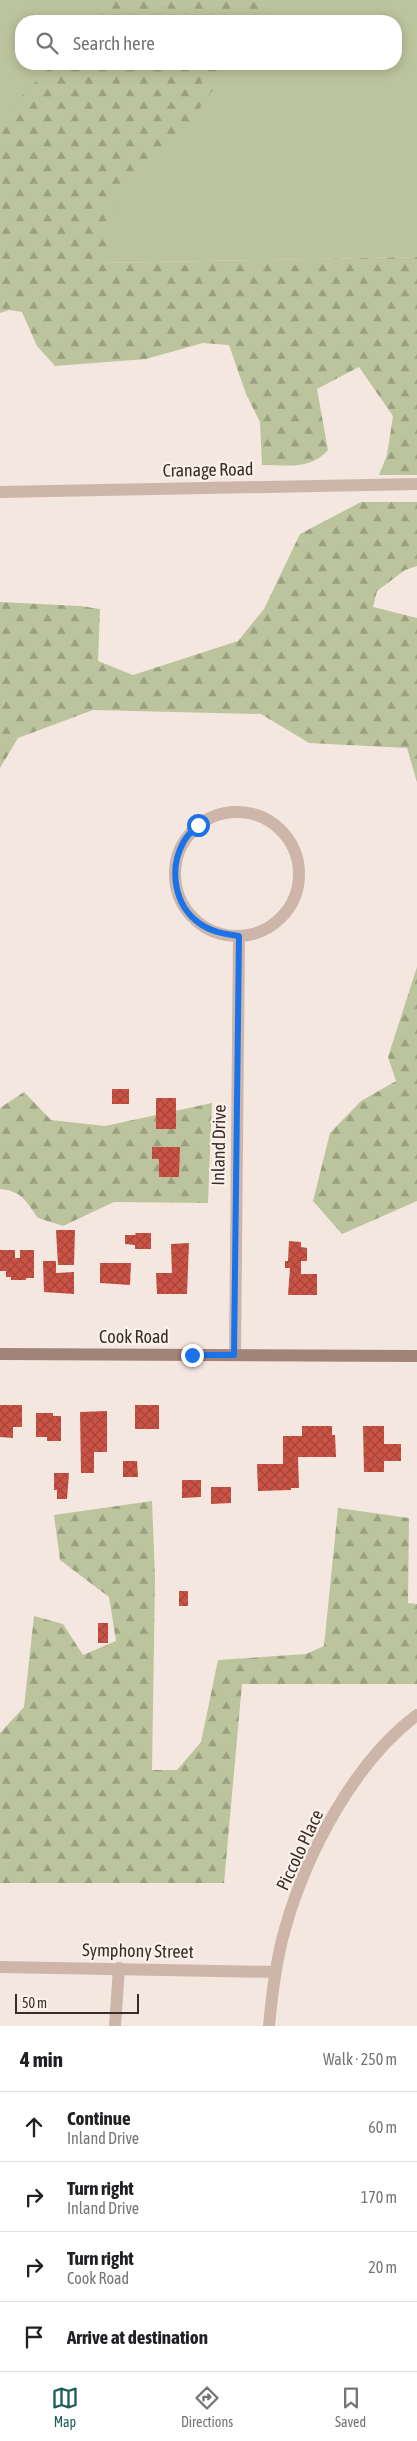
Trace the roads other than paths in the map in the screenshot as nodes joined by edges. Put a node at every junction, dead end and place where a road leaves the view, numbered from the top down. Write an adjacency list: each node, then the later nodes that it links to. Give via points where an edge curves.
1 (417, 484): 2 (street, Cranage Road)
2 (0, 492)
3 (239, 936): 3 (street, via 261,932 290,908 299,888 298,857 281,828 249,812 227,812 198,825 183,842 174,875 179,896 195,919 219,933); 5 (street, Inland Drive)
4 (0, 1354): 5 (street, Cook Road)
5 (234, 1355): 6 (street, Cook Road)
6 (417, 1356)
7 (417, 1715): 10 (street, Piccolo Place, via 382,1746 337,1810 302,1882 285,1928)
8 (0, 1967): 9 (street, Symphony Street)
9 (119, 1968): 10 (street, Symphony Street); 11 (street)
10 (275, 1972): 12 (street, Piccolo Place)
11 (114, 2026)
12 (269, 2026)

